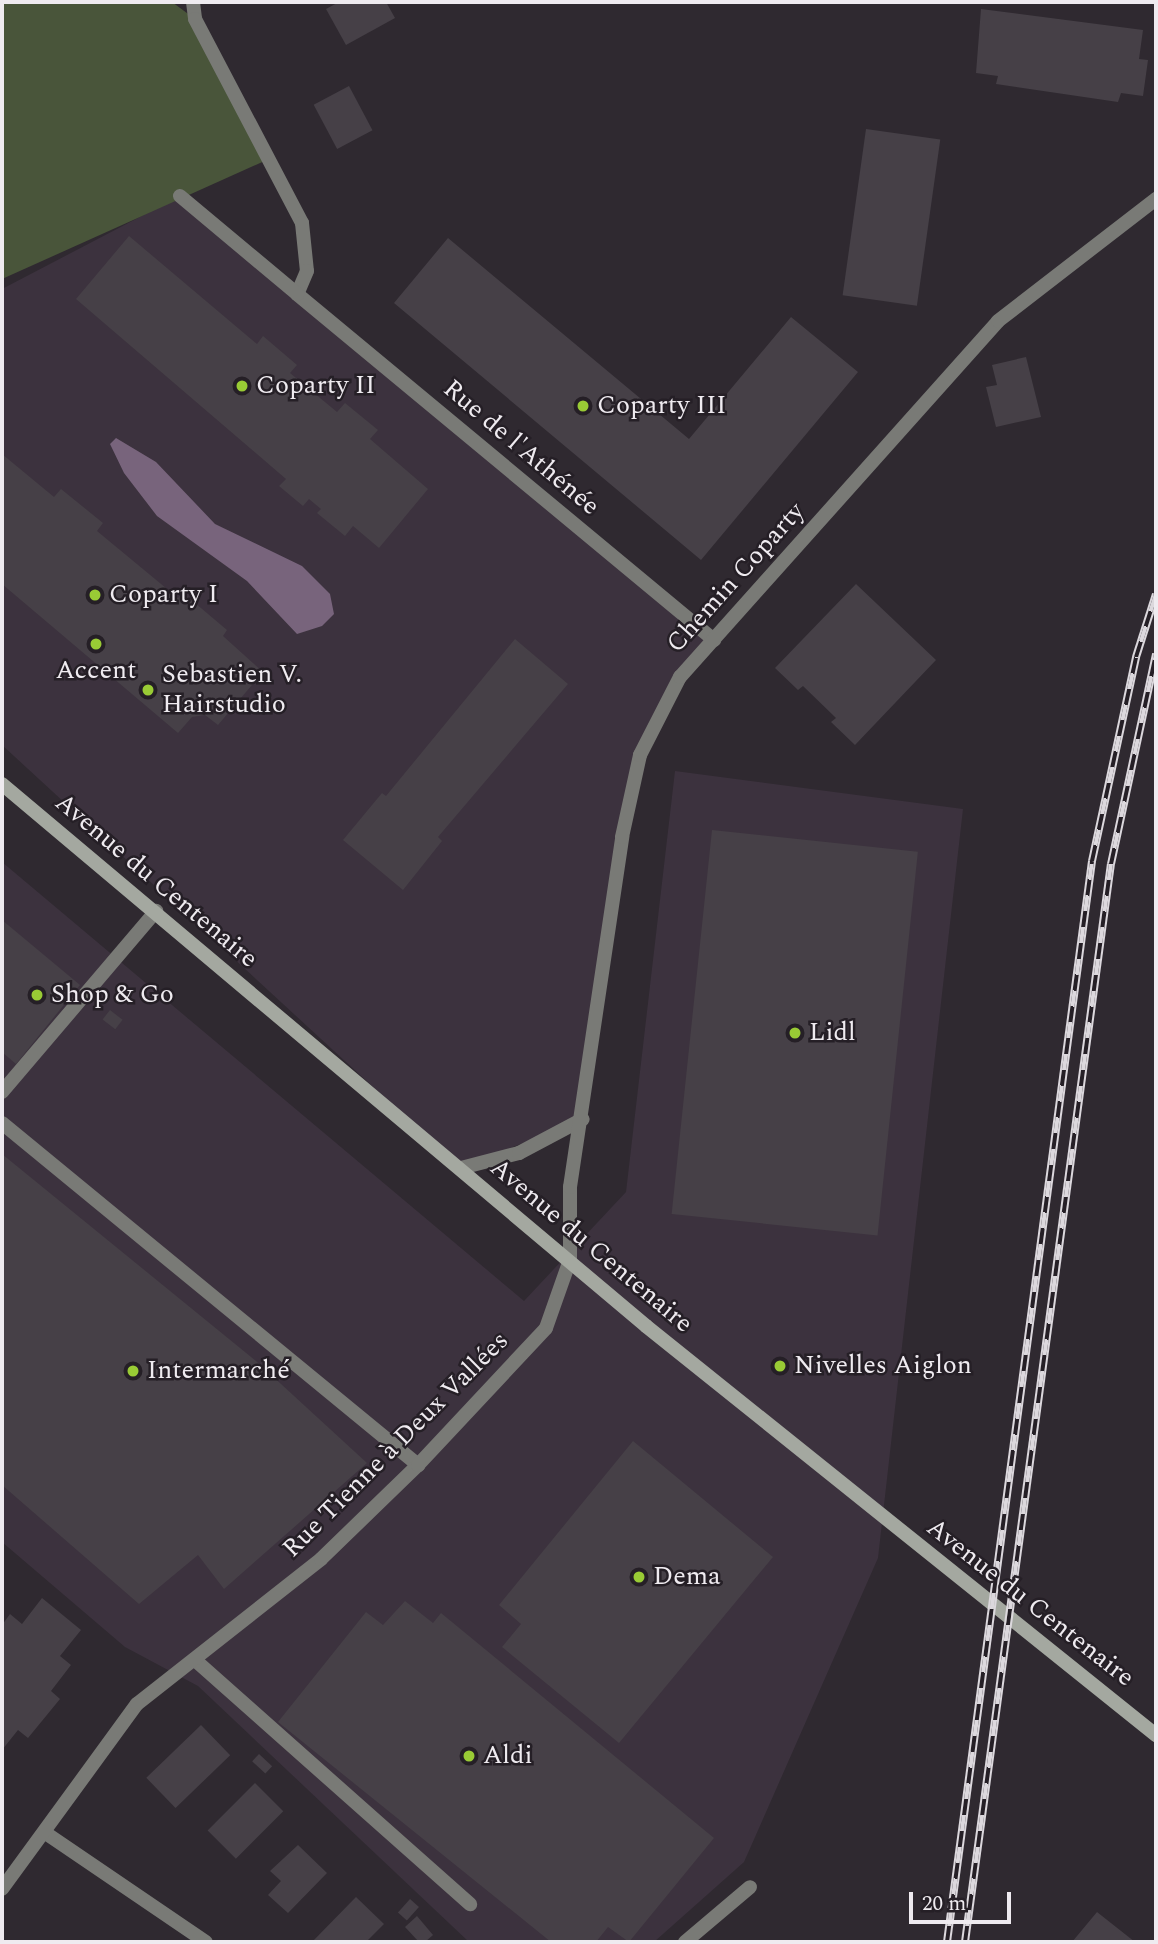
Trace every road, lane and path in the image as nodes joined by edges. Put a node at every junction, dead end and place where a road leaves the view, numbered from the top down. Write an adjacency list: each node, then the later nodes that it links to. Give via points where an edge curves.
1 (193, 2): 4 (street, via 195,19 302,223 307,271)
2 (180, 196): 4 (street, Rue de l'Athénée)
3 (1156, 199): 5 (street, Chemin Coparty, via 998,321)
4 (297, 294): 5 (street, Rue de l'Athénée)
5 (714, 640): 9 (street, Chemin Coparty, via 680,677 640,755 622,837)
6 (2, 784): 7 (main road, Avenue du Centenaire)
7 (156, 911): 8 (street); 11 (main road, Avenue du Centenaire)
8 (2, 1092)
9 (583, 1119): 11 (street, via 519,1153); 12 (street, Chemin Coparty, via 570,1186)
10 (2, 1123): 13 (street)
11 (461, 1168): 12 (main road, Avenue du Centenaire)
12 (570, 1259): 13 (street, Rue Tienne à Deux Vallées, via 546,1328); 15 (main road, Avenue du Centenaire, via 657,1335)
13 (418, 1465): 14 (street, Rue Tienne à Deux Vallées, via 321,1559)
14 (195, 1660): 16 (street, Rue Tienne à Deux Vallées, via 137,1704); 19 (street)
15 (1156, 1735)
16 (47, 1834): 18 (street, Rue Tienne à Deux Vallées); 20 (street)
17 (750, 1887): 21 (street)
18 (2, 1889)
19 (470, 1904)
20 (206, 1942)
21 (685, 1942)

